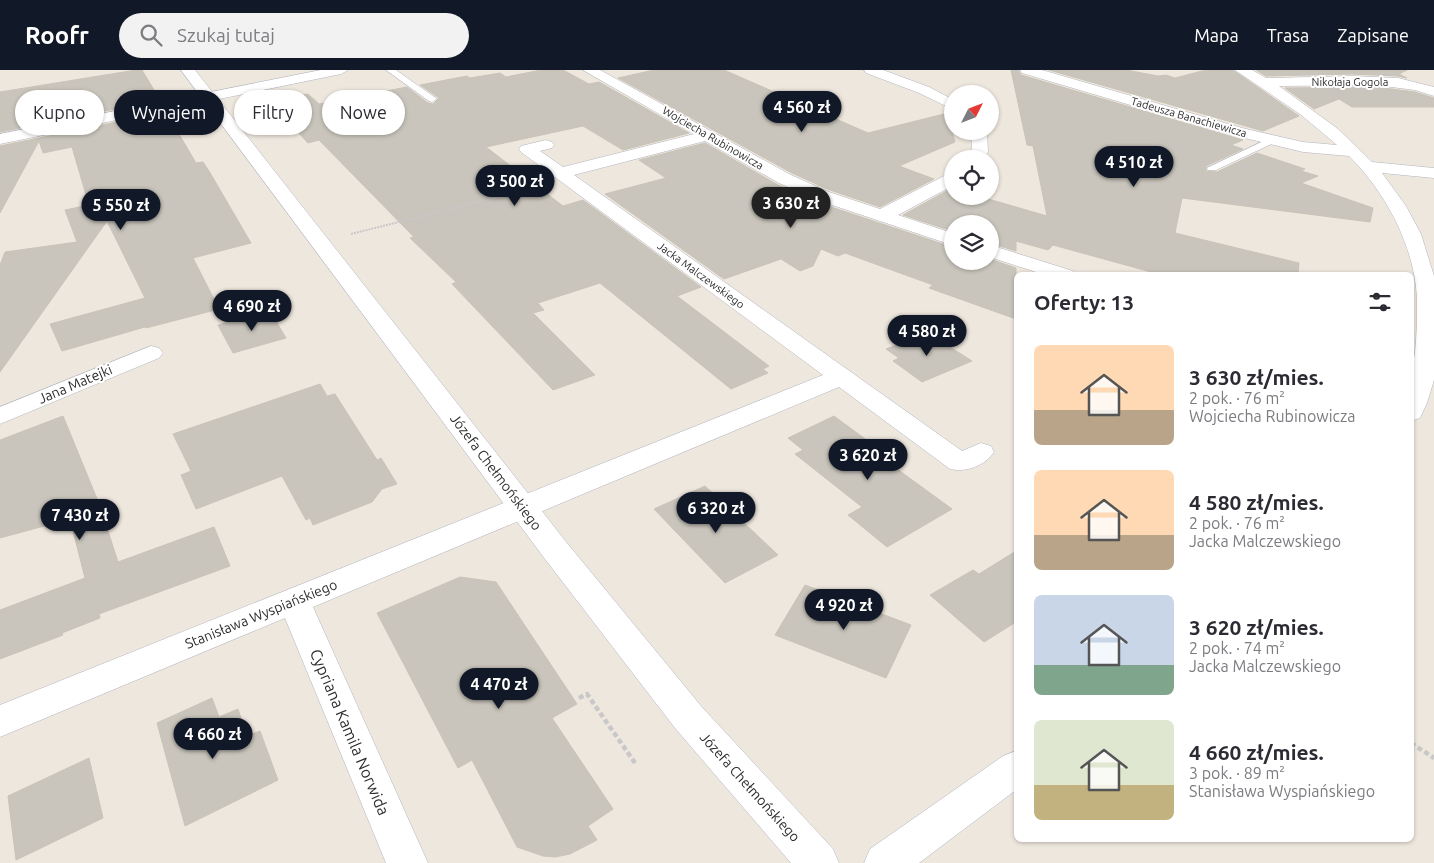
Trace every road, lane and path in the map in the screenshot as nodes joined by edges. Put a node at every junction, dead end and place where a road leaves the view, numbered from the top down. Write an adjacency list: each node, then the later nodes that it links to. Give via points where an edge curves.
1 (188, 70): 9 (street, Józefa Chełmońskiego)
2 (341, 70): 11 (street)
3 (390, 70): 12 (lane)
4 (590, 70): 16 (street, Wojciecha Rubinowicza)
5 (871, 70): 13 (street)
6 (1026, 70): 18 (street, Tadeusza Banachiewicza)
7 (1242, 70): 8 (street)
8 (1265, 82): 10 (street, Nikołaja Gogola, via 1381,81 1403,83); 20 (street, via 1334,133)
9 (203, 90)
10 (1434, 92)
11 (224, 93)
12 (432, 99)
13 (944, 101)
14 (114, 115): 17 (street)
15 (224, 117): 39 (street, Józefa Chełmońskiego)
16 (706, 136): 23 (street); 27 (street, Wojciecha Rubinowicza, via 784,179)
17 (0, 138)
18 (1272, 140): 20 (street, Tadeusza Banachiewicza); 22 (lane)
19 (546, 144): 23 (street, Jacka Malczewskiego, via 527,149)
20 (1353, 152): 21 (street)
21 (1369, 167): 24 (street); 31 (street, via 1398,207)
22 (1212, 168)
23 (560, 173): 34 (street, Jacka Malczewskiego)
24 (1434, 173)
25 (944, 183): 27 (street)
26 (540, 187): 28 (path)
27 (881, 216): 29 (street, Wojciecha Rubinowicza)
28 (348, 235)
29 (944, 236)
30 (999, 254): 32 (street)
31 (1428, 259): 35 (street, via 1430,303)
32 (1056, 272)
33 (150, 353): 37 (street, Jana Matejki)
34 (841, 377): 38 (street, Jacka Malczewskiego, via 960,462); 39 (street)
35 (1422, 388): 36 (street)
36 (1414, 406)
37 (0, 416)
38 (981, 452)
39 (523, 506): 40 (street, Stanisława Wyspiańskiego); 48 (street, Józefa Chełmońskiego, via 688,717)
40 (294, 600): 42 (street, Stanisława Wyspiańskiego); 47 (street, Cypriana Kamila Norwida)
41 (579, 698): 45 (path, via 587,694)
42 (0, 721)
43 (1414, 745): 44 (path)
44 (1434, 758)
45 (635, 763)
46 (1014, 769): 49 (street)
47 (407, 863)
48 (818, 863)
49 (885, 863)

